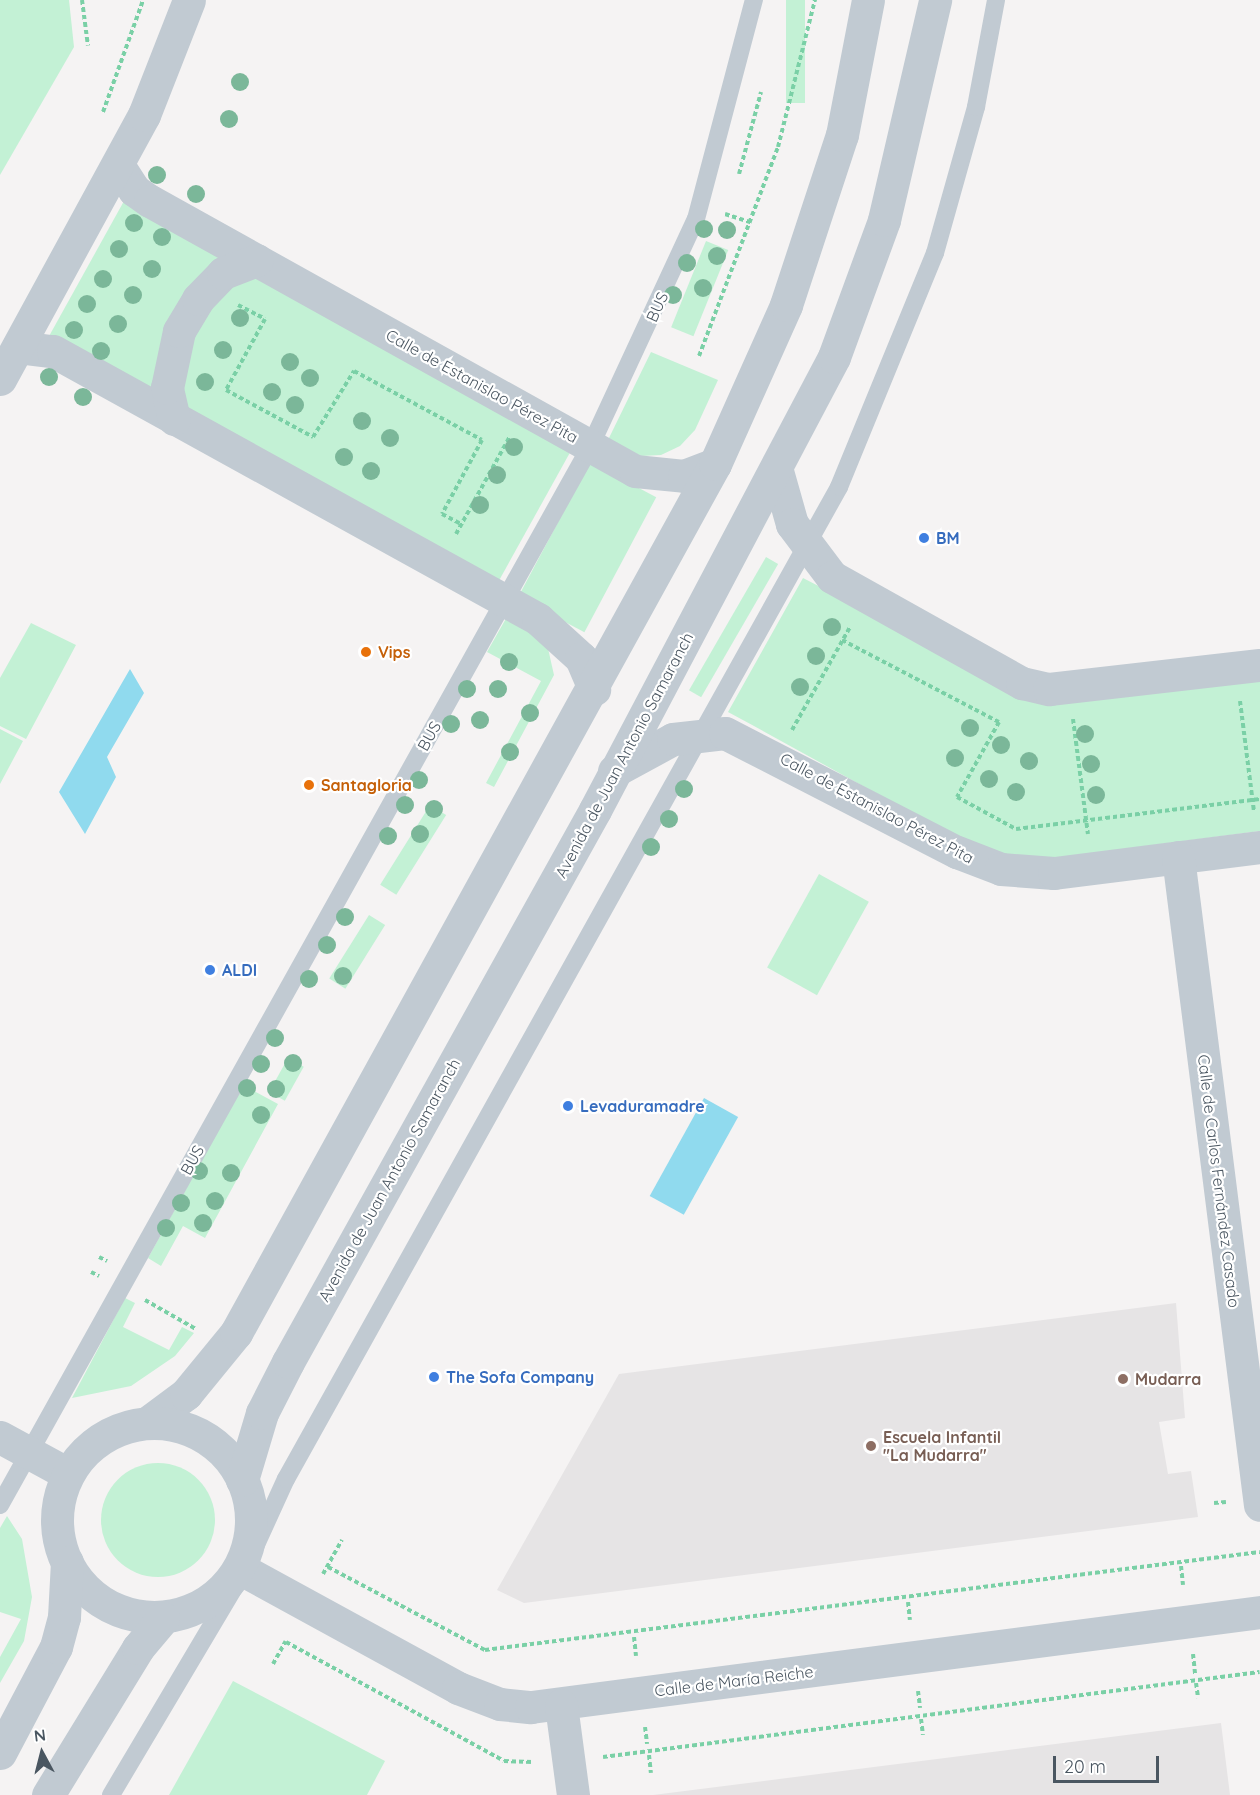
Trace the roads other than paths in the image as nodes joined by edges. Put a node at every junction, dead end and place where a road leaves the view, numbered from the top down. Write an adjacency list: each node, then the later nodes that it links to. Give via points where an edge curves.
1 (189, 0): 6 (street, via 165,68)
2 (754, 0): 11 (lane, BUS, via 696,219)
3 (868, 0): 12 (street, via 842,135 790,293)
4 (935, 0): 13 (street, Avenida de Juan Antonio Samaranch, via 880,231 834,357)
5 (996, 0): 14 (lane, via 976,107 935,253 858,447)
6 (118, 165): 7 (street, Calle de Estanislao Pérez Pita, via 134,190); 8 (street)
7 (257, 260): 10 (street, via 223,273 179,331 167,388); 11 (street, Calle de Estanislao Pérez Pita)
8 (18, 347): 9 (street); 10 (street, via 53,351)
9 (0, 379)
10 (174, 419): 15 (street)
11 (590, 447): 12 (street, Calle de Estanislao Pérez Pita, via 635,471 661,477 684,476); 15 (lane, BUS)
12 (714, 464): 17 (street)
13 (777, 471): 14 (street); 19 (street, Avenida de Juan Antonio Samaranch)
14 (805, 548): 16 (street, via 832,577 980,663 1036,687); 18 (lane)
15 (504, 601): 17 (street, via 561,637 581,658); 24 (lane, BUS)
16 (1260, 665)
17 (594, 688): 22 (street, via 237,1334 186,1394)
18 (699, 732): 19 (street, Calle de Estanislao Pérez Pita, via 656,746); 21 (street, Calle de Estanislao Pérez Pita, via 741,738 957,852 1001,869 1054,873); 30 (lane, via 483,1134 286,1479)
19 (614, 771): 26 (street, Avenida de Juan Antonio Samaranch, via 288,1362 262,1413)
20 (1258, 834): 21 (street, Calle de Estanislao Pérez Pita)
21 (1178, 857): 27 (street, Calle de Carlos Fernández Casado)
22 (147, 1423): 25 (street, via 101,1438); 26 (street, via 206,1437)
23 (0, 1437): 24 (street)
24 (29, 1453): 25 (street); 28 (lane, BUS)
25 (68, 1474): 29 (street, via 58,1512)
26 (242, 1480): 30 (street, via 249,1533)
27 (1245, 1503)
28 (0, 1505)
29 (67, 1562): 32 (street, via 97,1601 136,1617); 34 (street, via 64,1617 56,1647)
30 (241, 1570): 32 (street, via 207,1602); 33 (street, Calle de María Reiche, via 483,1699 531,1707); 36 (lane)
31 (1260, 1612): 33 (street, Calle de María Reiche)
32 (163, 1618): 35 (street, via 138,1648)
33 (561, 1705): 37 (street)
34 (0, 1754)
35 (48, 1795)
36 (111, 1795)
37 (573, 1795)

